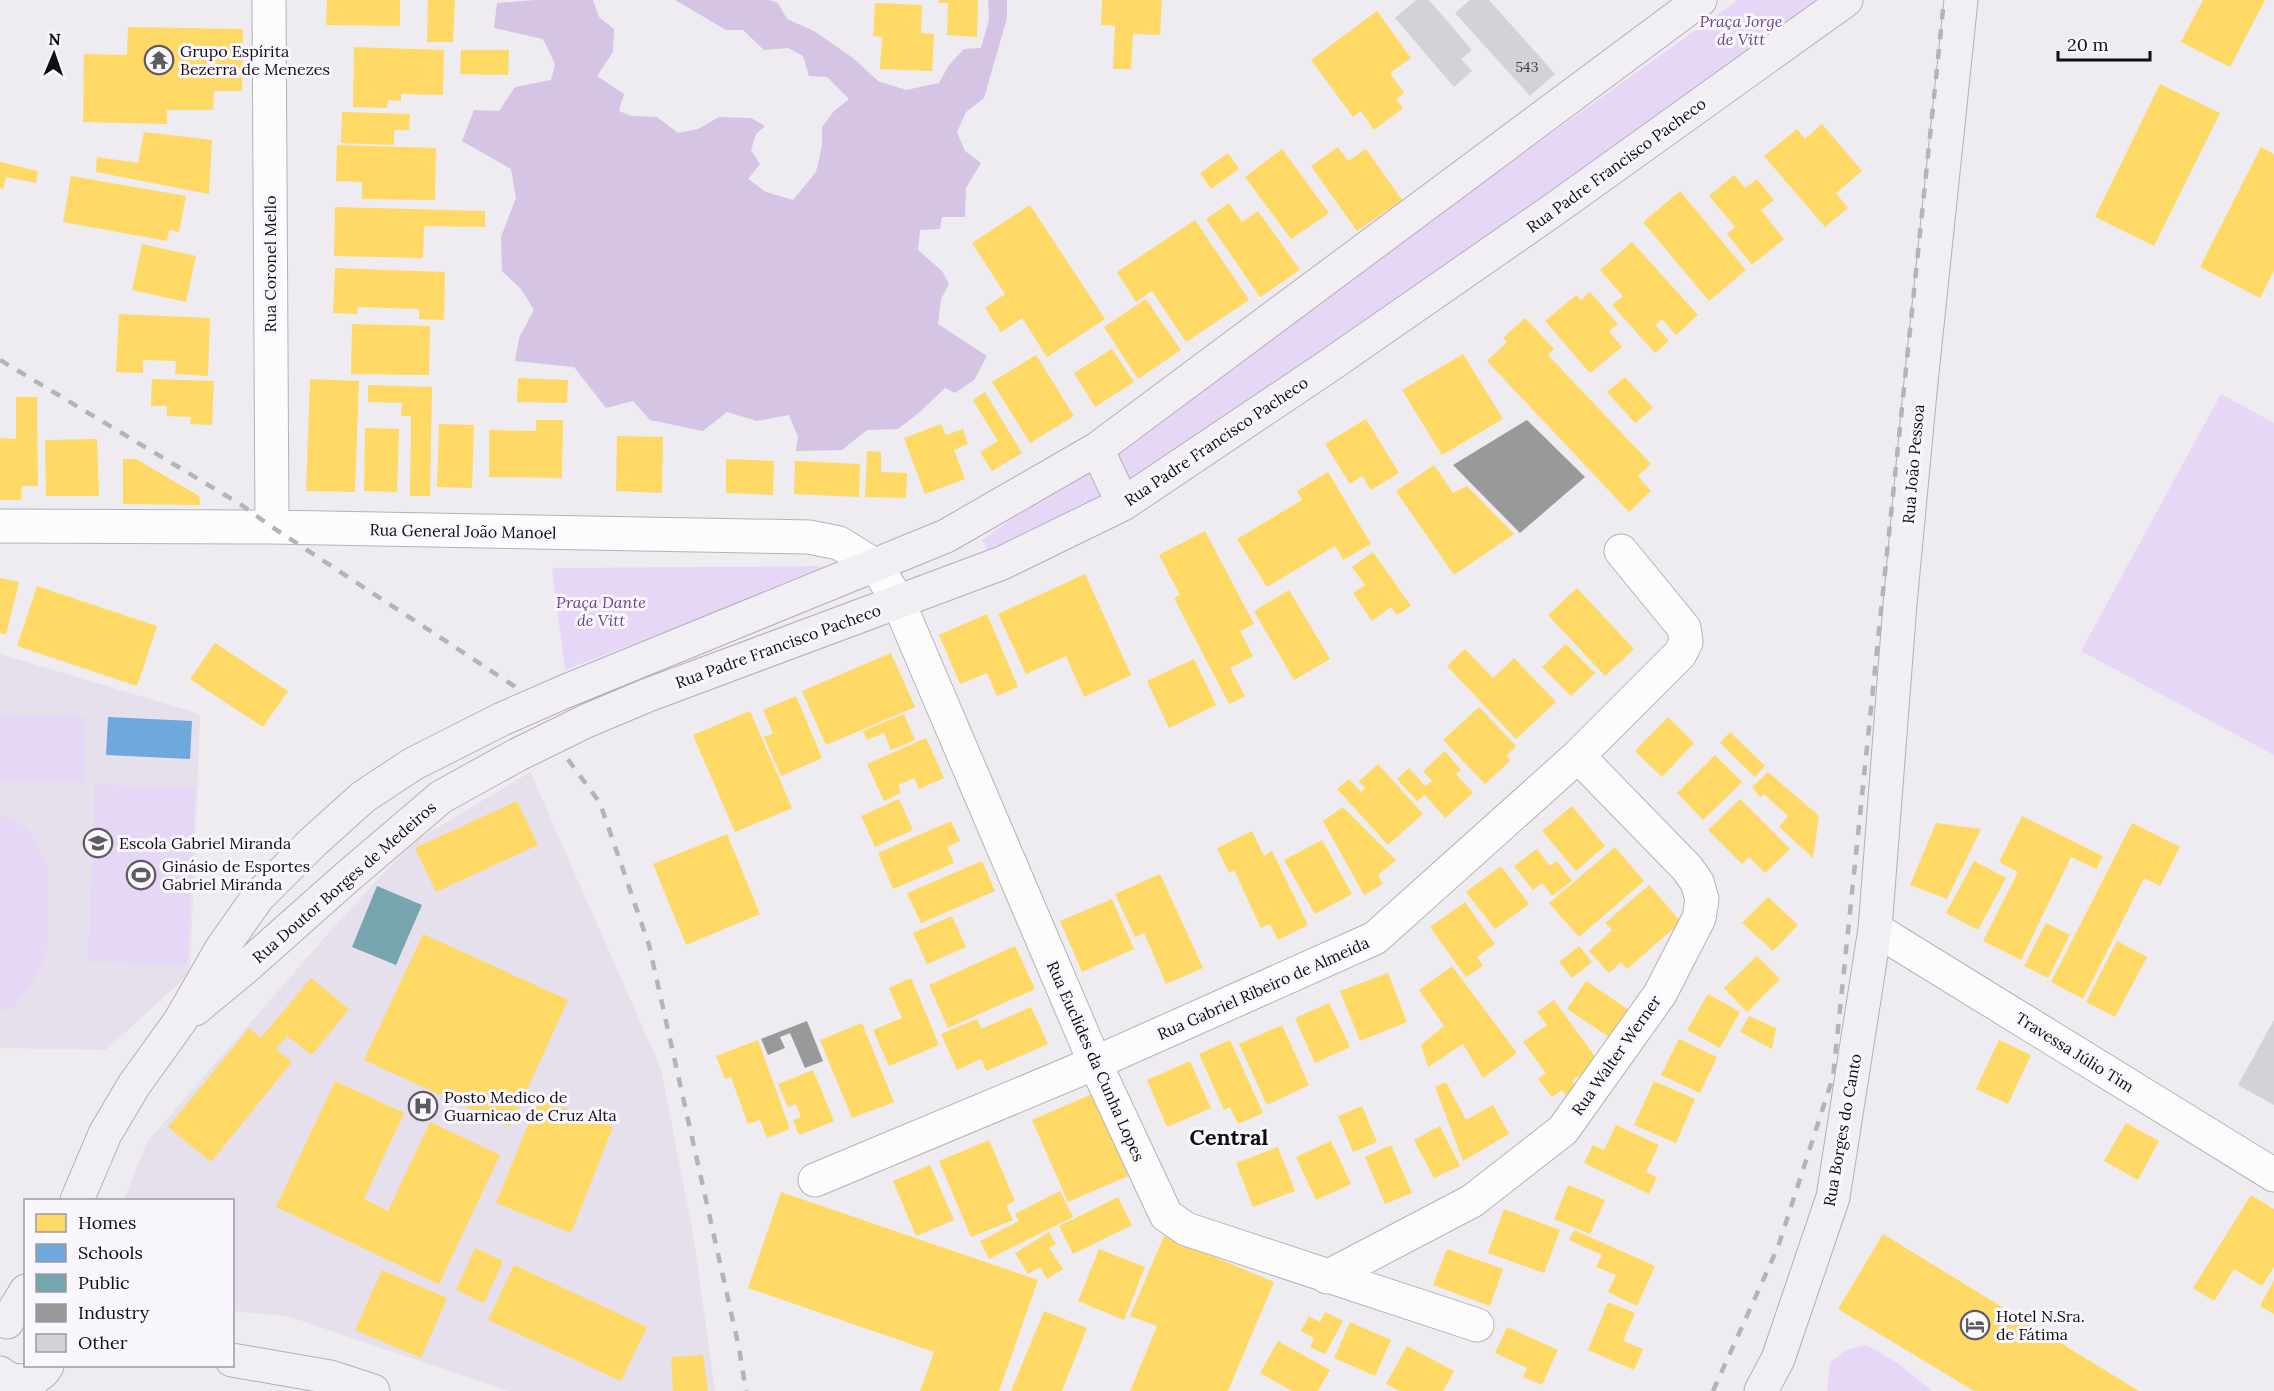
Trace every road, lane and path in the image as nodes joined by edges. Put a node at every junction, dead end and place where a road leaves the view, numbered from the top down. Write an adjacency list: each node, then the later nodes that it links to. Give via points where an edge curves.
1 (269, 0): 8 (street, Rua Coronel Mello)
2 (1700, 0): 5 (main road, Rua Padre Francisco Pacheco)
3 (1846, 0): 6 (main road, Rua Padre Francisco Pacheco, via 1537,222)
4 (1961, 0): 17 (main road, Rua João Pessoa, via 1900,604)
5 (1097, 449): 6 (main road); 10 (main road, Rua Padre Francisco Pacheco, via 946,536)
6 (1124, 504): 11 (main road, Rua Padre Francisco Pacheco, via 1002,563)
7 (0, 526): 8 (street, Rua General João Manoel)
8 (272, 527): 10 (street, Rua General João Manoel, via 809,537 839,543)
9 (1621, 551): 14 (street, Rua Gabriel Ribeiro de Almeida, via 1684,628 1686,642 1680,654)
10 (876, 566): 11 (street, Rua General João Manoel); 12 (main road, Rua Padre Francisco Pacheco, bridge)
11 (898, 602): 13 (main road, Rua Padre Francisco Pacheco, bridge, via 648,695); 19 (street, Rua Euclides da Cunha Lopes)
12 (502, 719): 15 (main road, Rua Doutor Borges de Medeiros)
13 (517, 755): 16 (main road, Rua Doutor Borges de Medeiros)
14 (1578, 756): 19 (street, Rua Gabriel Ribeiro de Almeida, via 1375,938); 23 (street, Rua Walter Werner, via 1687,868 1697,882 1702,900 1699,918 1660,994 1563,1130 1472,1201)
15 (413, 764): 16 (main road); 18 (main road, Rua Doutor Borges de Medeiros, via 363,797 258,897 222,948)
16 (441, 797): 18 (main road, Rua Doutor Borges de Medeiros)
17 (1875, 929): 20 (street, Travessa Júlio Tim); 31 (main road, Rua Borges do Canto, via 1833,1197 1778,1359)
18 (180, 1021): 22 (main road, Rua Doutor Borges de Medeiros, via 105,1134)
19 (1095, 1063): 21 (street, Rua Gabriel Ribeiro de Almeida); 23 (street, Rua Euclides da Cunha Lopes, via 1166,1215 1186,1229)
20 (2274, 1175)
21 (815, 1180)
22 (77, 1199)
23 (1327, 1276): 26 (street, Rua Euclides da Cunha Lopes)
24 (24, 1295): 25 (main road)
25 (11, 1323)
26 (1477, 1325)
27 (234, 1360): 30 (main road, via 330,1377)
28 (0, 1373): 29 (main road, via 16,1381)
29 (47, 1373)
30 (373, 1391)
31 (1761, 1391)

